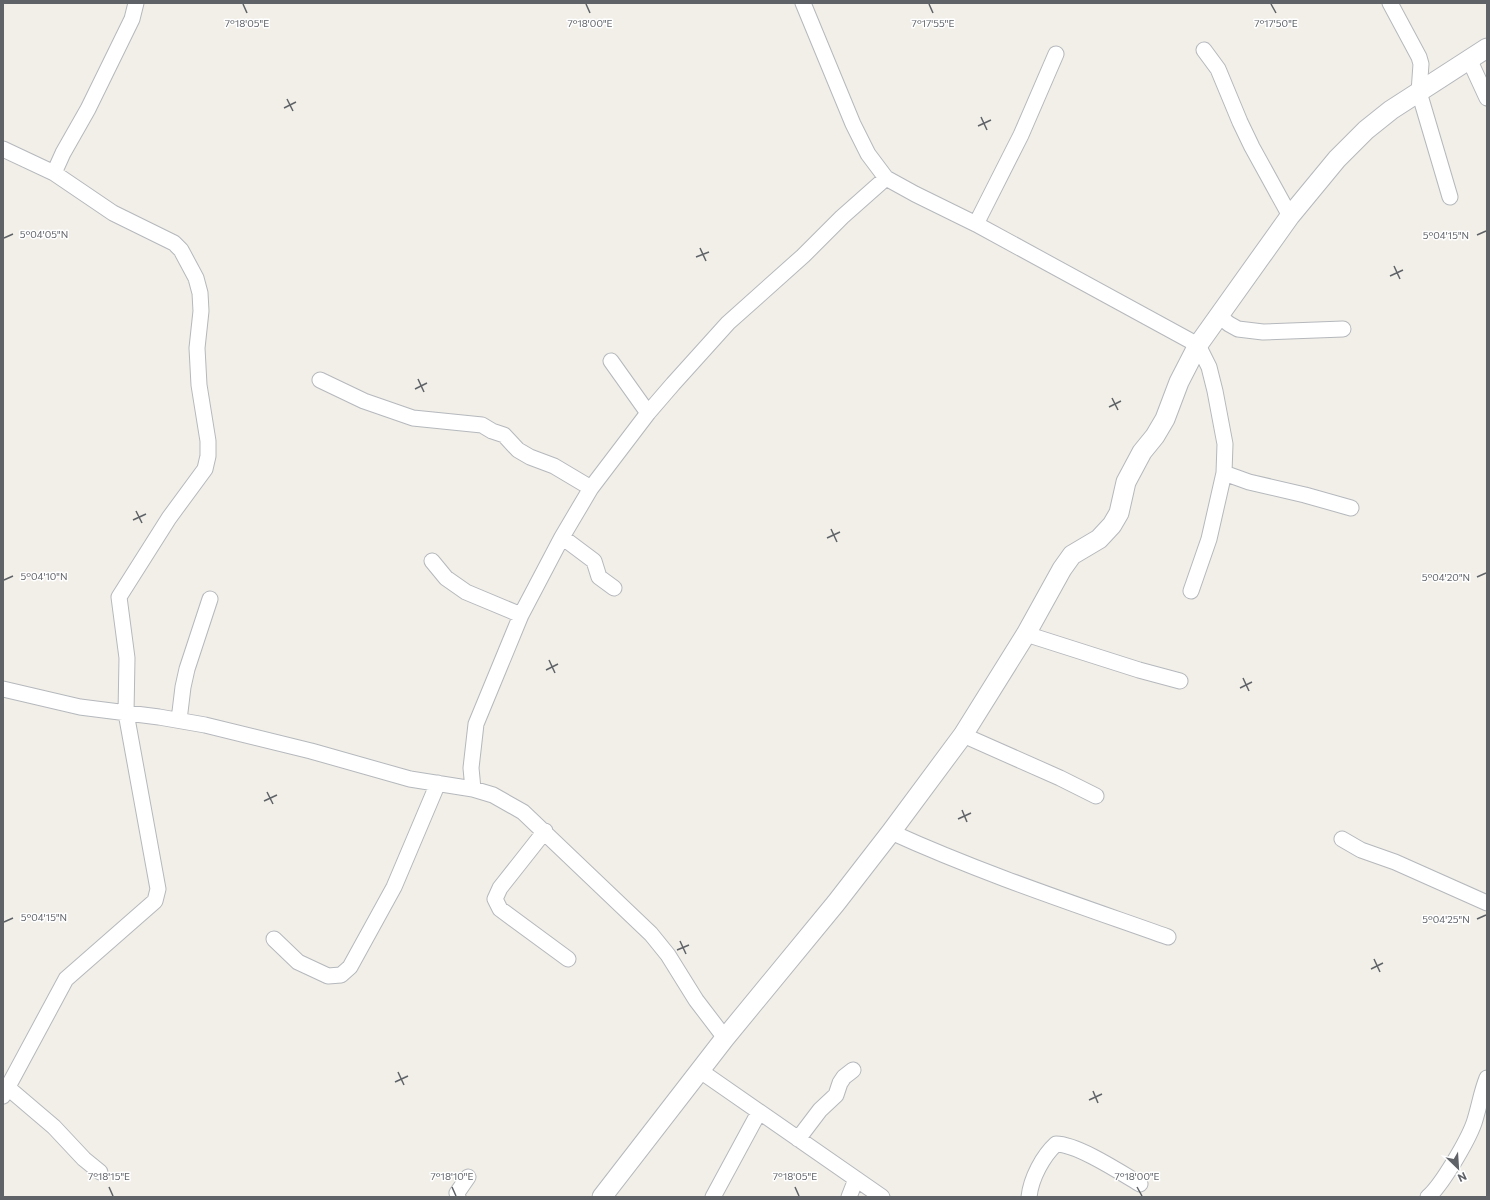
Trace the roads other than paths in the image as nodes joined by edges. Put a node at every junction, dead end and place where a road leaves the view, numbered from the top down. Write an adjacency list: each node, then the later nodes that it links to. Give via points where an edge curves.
1 (136, 3): 11 (street, via 132,19)
2 (803, 3): 12 (street, via 853,124 868,154)
3 (1390, 3): 8 (street, via 1419,57)
4 (1487, 48): 7 (street)
5 (1204, 50): 14 (street, via 1218,70 1252,147)
6 (1056, 54): 15 (street, via 1021,135)
7 (1469, 59): 8 (street); 9 (street)
8 (1419, 92): 13 (street); 14 (street, via 1366,130 1337,159)
9 (1487, 98)
10 (3, 149): 11 (street)
11 (54, 173): 34 (street, via 113,213 174,243 181,250 196,278 200,293 197,348 208,456 205,469 169,518 118,597 128,658)
12 (886, 178): 15 (street); 21 (street, via 728,323)
13 (1450, 197)
14 (1290, 216): 16 (street)
15 (976, 224): 18 (street)
16 (1219, 316): 17 (street, via 1238,329 1263,332); 18 (street)
17 (1343, 329)
18 (1198, 345): 22 (street, via 1215,391 1225,444); 31 (street, via 1165,419 1142,452 1126,482 1120,513 1099,538 1072,556)
19 (611, 361): 21 (street)
20 (320, 380): 23 (street, via 364,401 413,418 482,425 504,435 518,450 530,457 554,466)
21 (648, 413): 23 (street)
22 (1224, 473): 24 (street, via 1249,482); 28 (street, via 1209,540)
23 (591, 488): 25 (street)
24 (1351, 508)
25 (562, 537): 27 (street, via 594,561 599,577); 30 (street)
26 (432, 561): 30 (street, via 446,578 466,592)
27 (614, 588)
28 (1191, 591)
29 (210, 599): 35 (street, via 187,670)
30 (521, 615): 38 (street, via 476,724 471,768)
31 (1026, 634): 32 (street); 36 (street)
32 (1180, 681)
33 (3, 690): 34 (street, via 80,707)
34 (126, 713): 35 (street); 51 (street, via 158,889 155,900 66,979)
35 (179, 720): 37 (street, via 311,751 410,779)
36 (963, 735): 39 (street); 41 (street)
37 (438, 783): 38 (street); 45 (street, via 394,886 350,967 341,975 328,976 298,962)
38 (472, 788): 40 (street, via 493,795 523,812)
39 (1096, 796)
40 (545, 832): 46 (street, via 500,888 495,900 500,909); 47 (street, via 651,934)
41 (891, 832): 44 (street, via 1005,880); 47 (street)
42 (1342, 839): 43 (street)
43 (1487, 903)
44 (1168, 937)
45 (274, 939)
46 (568, 959)
47 (725, 1038): 48 (street)
48 (699, 1070): 52 (street); 60 (street)
49 (853, 1070): 53 (street, via 844,1077 836,1095 820,1110)
50 (1487, 1078): 58 (street, via 1469,1135)
51 (5, 1092): 54 (street, via 54,1127)
52 (759, 1112): 53 (street); 61 (street)
53 (798, 1139): 56 (street)
54 (100, 1172)
55 (468, 1177): 59 (street, via 457,1193)
56 (856, 1179): 62 (street); 63 (street)
57 (1140, 1184): 64 (street, via 1102,1162 1064,1144 1056,1144 1048,1152 1034,1178)
58 (1435, 1195)
59 (458, 1197)
60 (602, 1197)
61 (713, 1197)
62 (849, 1197)
63 (882, 1197)
64 (1029, 1197)

